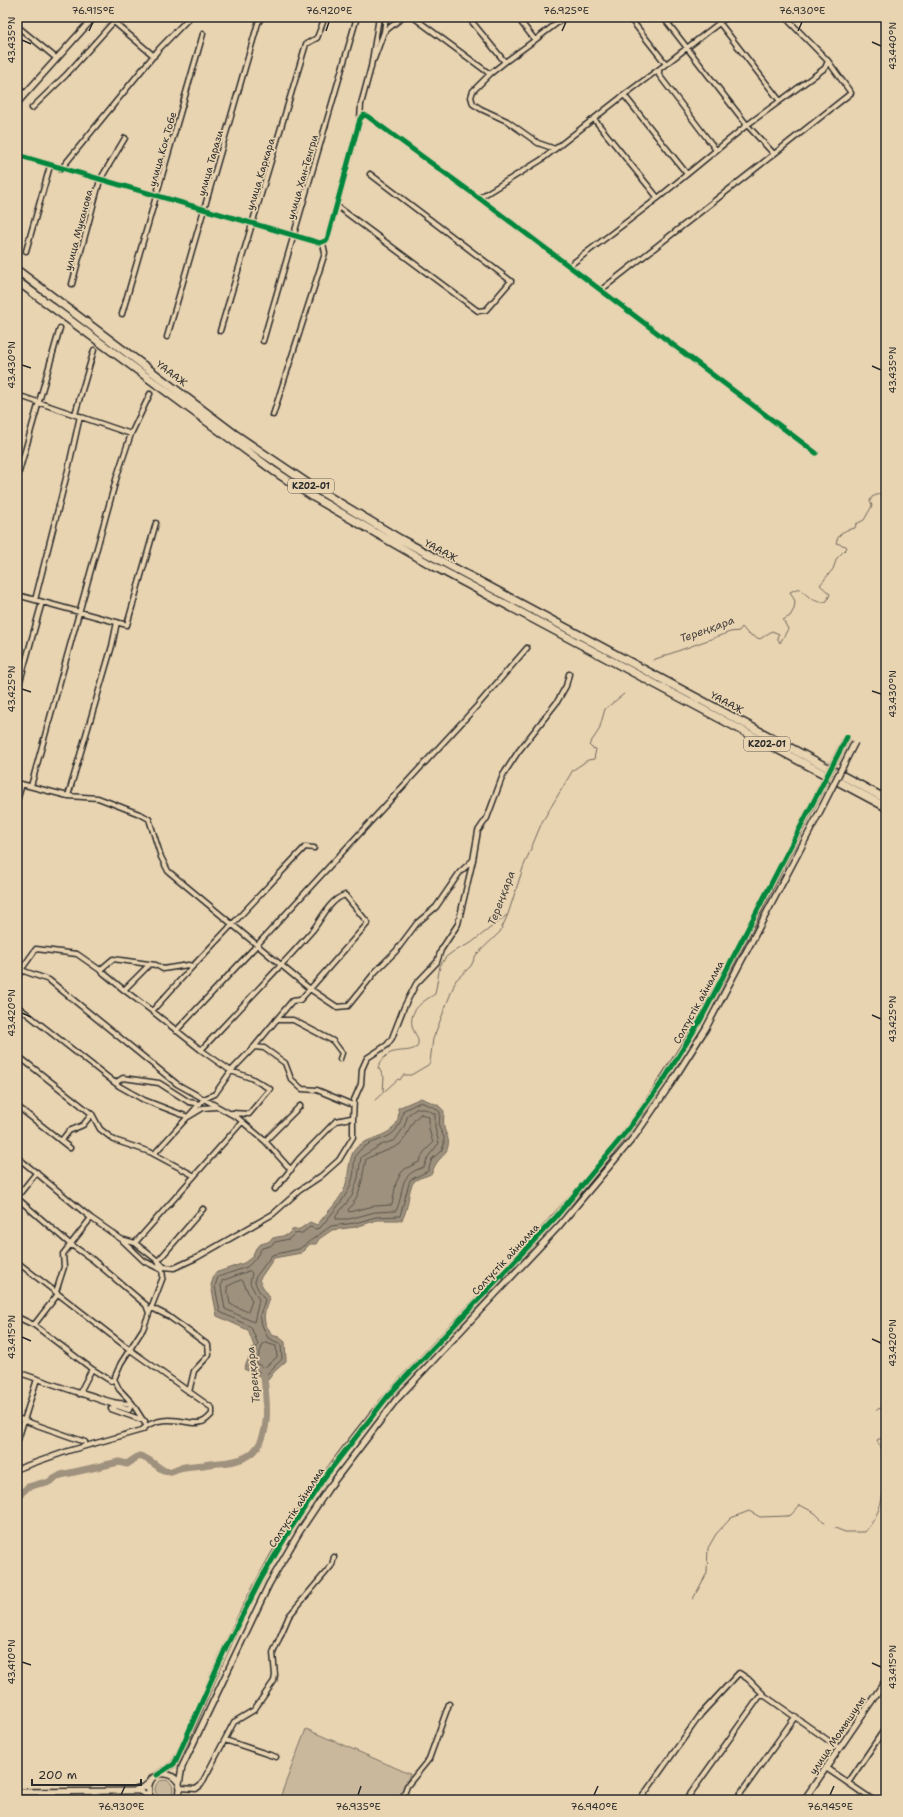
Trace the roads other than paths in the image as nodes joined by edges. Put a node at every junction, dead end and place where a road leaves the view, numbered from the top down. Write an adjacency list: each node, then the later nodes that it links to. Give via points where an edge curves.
1 (118, 17): 19 (street)
2 (190, 17): 26 (street)
3 (262, 17): 57 (street, улица Тарази, via 258,23)
4 (325, 17): 58 (street, улица Каркара, via 317,38 306,44)
5 (357, 17): 59 (street, улица Хан-Тенгри)
6 (379, 17): 31 (street)
7 (386, 17): 22 (street)
8 (403, 17): 22 (street)
9 (413, 17): 33 (street)
10 (468, 17): 28 (street)
11 (517, 17): 24 (street)
12 (565, 17): 24 (street)
13 (628, 17): 30 (street)
14 (663, 17): 25 (street)
15 (715, 17): 20 (street)
16 (727, 17): 20 (street)
17 (785, 17): 29 (street)
18 (91, 18): 27 (street)
19 (114, 22): 26 (street); 39 (street)
20 (720, 23): 25 (street); 37 (street)
21 (17, 26): 27 (street)
22 (384, 32): 31 (street)
23 (203, 34): 53 (street, улица Кок Тобе)
24 (535, 40): 28 (street)
25 (687, 48): 30 (street); 42 (street)
26 (154, 56): 49 (street)
27 (56, 58): 35 (street)
28 (505, 62): 33 (street)
29 (828, 62): 37 (street, via 825,68); 46 (street, via 851,93)
30 (666, 64): 32 (street)
31 (371, 67): 40 (street, via 361,104)
32 (659, 70): 36 (street); 45 (street, via 659,75)
33 (490, 74): 44 (street, via 473,91 473,104 507,120 538,143)
34 (17, 87): 35 (street)
35 (25, 94): 38 (street)
36 (624, 95): 41 (street); 51 (street)
37 (780, 101): 42 (street)
38 (17, 103)
39 (32, 108)
40 (360, 119): 54 (street, via 364,115 370,117); 56 (street)
41 (594, 119): 44 (street); 55 (street)
42 (747, 125): 45 (street); 46 (street)
43 (124, 138): 52 (street, улица Муканова)
44 (555, 149): 54 (street)
45 (716, 150): 51 (street)
46 (774, 154): 66 (street)
47 (17, 155): 48 (street)
48 (50, 166): 49 (street); 61 (street)
49 (61, 169): 52 (street)
50 (370, 174): 56 (street, via 511,281 486,310 478,311)
51 (687, 174): 55 (street)
52 (100, 180): 53 (street); 65 (street, улица Муканова)
53 (157, 196): 57 (street); 67 (street, улица Кок Тобе)
54 (479, 198): 62 (street)
55 (658, 198): 62 (street)
56 (337, 206): 60 (street, via 327,240)
57 (205, 210): 58 (street); 70 (street, улица Тарази)
58 (253, 225): 59 (street); 69 (street, улица Каркара)
59 (293, 236): 60 (street); 71 (street, улица Хан-Тенгри)
60 (323, 243): 77 (street, via 325,253)
61 (26, 251)
62 (569, 266): 66 (street)
63 (17, 270): 97 (highway, ҮАААЖ / KZ02-01, via 236,435 313,487 400,539)
64 (17, 282): 99 (highway, ҮАААЖ / KZ02-01, via 274,471 315,498 428,563)
65 (72, 284)
66 (601, 290): 80 (street)
67 (122, 314)
68 (60, 328): 75 (street)
69 (220, 331)
70 (167, 337)
71 (263, 341)
72 (94, 350): 76 (street)
73 (150, 394): 79 (street)
74 (17, 395): 75 (street)
75 (40, 402): 76 (street); 81 (street)
76 (75, 414): 78 (street)
77 (273, 415)
78 (80, 416): 79 (street); 84 (street)
79 (132, 434): 86 (street, via 117,476)
80 (816, 453)
81 (17, 479)
82 (156, 523): 87 (street, via 127,625)
83 (17, 595): 84 (street)
84 (35, 600): 85 (street)
85 (42, 602): 86 (street); 90 (street)
86 (80, 611): 87 (street); 95 (street)
87 (117, 622): 96 (street)
88 (526, 648): 105 (street, via 477,706)
89 (569, 674): 103 (street, via 557,702 503,775 487,818 478,831)
90 (17, 692)
91 (847, 737): 100 (street, Солтүстік айналма, bridge)
92 (856, 742): 101 (street, Солтүстік айналма, bridge)
93 (17, 783): 94 (street)
94 (22, 784): 95 (street); 98 (street)
95 (30, 786): 96 (street)
96 (68, 796): 104 (street, via 98,798 149,819 168,871)
97 (886, 799)
98 (17, 801)
99 (886, 807)
100 (800, 828): 101 (street); 184 (street, Солтүстік айналма, via 700,1021 665,1078 626,1132 555,1218 388,1396 324,1478 261,1579 226,1647 174,1764)
101 (809, 832): 187 (street, Солтүстік айналма, via 706,1028 634,1137 559,1226 396,1400 300,1531 269,1584 182,1767)
102 (314, 848): 104 (street, via 305,847)
103 (473, 860): 113 (street, via 460,872 436,907 417,923 348,1006 337,1007); 127 (street, via 458,924 436,962 416,984 387,1046 367,1058)
104 (233, 924): 105 (street); 109 (street)
105 (257, 945): 107 (street); 118 (street)
106 (149, 965): 109 (street, via 163,969); 111 (street, via 113,959); 114 (street)
107 (281, 965): 113 (street); 113 (street, via 314,929 322,915 345,895 368,923); 120 (street)
108 (17, 966): 110 (street)
109 (193, 966): 116 (street)
110 (21, 970): 111 (street, via 36,949 77,954); 112 (street); 125 (street, via 49,980 177,1084)
111 (100, 970): 114 (street)
112 (17, 979)
113 (310, 989): 117 (street, via 300,1000 292,1001)
114 (124, 990): 116 (street)
115 (17, 1006): 124 (street)
116 (152, 1012): 118 (street)
117 (276, 1020): 119 (street); 122 (street, via 293,1020 333,1041 342,1052)
118 (176, 1031): 120 (street)
119 (254, 1047): 123 (street); 127 (street, via 264,1048 285,1063 291,1079 302,1089 317,1090)
120 (201, 1050): 123 (street)
121 (17, 1055): 132 (street)
122 (340, 1059)
123 (231, 1071): 125 (street, via 215,1094); 131 (street, via 251,1078 270,1089 250,1114)
124 (115, 1083): 126 (street, via 123,1078 159,1083 189,1102); 133 (street, via 144,1100)
125 (204, 1100): 126 (street); 129 (street)
126 (200, 1104): 133 (street)
127 (353, 1105): 134 (street)
128 (17, 1106): 136 (street)
129 (217, 1106): 131 (street); 133 (street, via 203,1108)
130 (300, 1106): 137 (street)
131 (228, 1113): 135 (street)
132 (92, 1114): 136 (street, via 83,1125 69,1131); 139 (street, via 100,1129 114,1140)
133 (188, 1117): 139 (street)
134 (353, 1119): 141 (street, via 336,1121); 151 (street, via 353,1137 339,1160 273,1214 174,1268 164,1267)
135 (242, 1122): 137 (street); 143 (street)
136 (61, 1141): 138 (street)
137 (265, 1141): 141 (street)
138 (70, 1148)
139 (154, 1154): 143 (street)
140 (17, 1157): 142 (street)
141 (290, 1170): 144 (street)
142 (36, 1172): 145 (street); 147 (street)
143 (193, 1175): 149 (street)
144 (275, 1189)
145 (17, 1198): 150 (street)
146 (203, 1209): 151 (street)
147 (91, 1218): 148 (street); 150 (street)
148 (121, 1239): 149 (street); 153 (street, via 144,1261)
149 (135, 1243): 151 (street)
150 (70, 1244): 154 (street, via 63,1254 64,1267); 156 (street, via 92,1259 146,1305)
151 (158, 1261): 153 (street)
152 (17, 1262): 154 (street)
153 (162, 1270): 155 (street, via 163,1277)
154 (57, 1293): 158 (street); 159 (street)
155 (152, 1308): 156 (street); 164 (street, via 168,1316 208,1345 209,1354 194,1371)
156 (149, 1313): 159 (street, via 143,1329)
157 (17, 1317): 158 (street)
158 (34, 1325): 160 (street)
159 (129, 1349): 163 (street); 164 (street)
160 (92, 1369): 163 (street, via 108,1380); 165 (street)
161 (17, 1372): 162 (street)
162 (37, 1379): 165 (street); 169 (street)
163 (114, 1379): 166 (street)
164 (189, 1392): 170 (street, via 212,1408 212,1414 207,1419 196,1424 166,1420)
165 (80, 1393): 167 (street)
166 (132, 1403): 167 (street, via 129,1410); 170 (street)
167 (119, 1406): 170 (street, via 111,1409)
168 (17, 1418): 169 (street)
169 (24, 1421): 171 (street); 172 (street, via 85,1442)
170 (146, 1423): 172 (street, via 142,1430)
171 (17, 1443)
172 (85, 1446): 173 (street)
173 (17, 1469)
174 (334, 1557): 180 (street, via 332,1565 289,1616 273,1653 275,1675 269,1689 254,1710 234,1722)
175 (886, 1680): 181 (street, улица Момышулы)
176 (765, 1696): 178 (street); 193 (street, via 739,1673 701,1714); 194 (street, via 760,1696)
177 (449, 1704): 192 (street, via 429,1759 408,1786)
178 (795, 1717): 181 (street); 195 (street)
179 (886, 1727): 186 (street)
180 (225, 1740): 182 (street); 187 (street, via 201,1785 196,1789)
181 (839, 1748): 183 (street, улица Момышулы)
182 (276, 1757)
183 (826, 1768): 186 (street); 196 (street, улица Момышулы)
184 (157, 1775): 185 (street, Солтүстік айналма); 187 (street, via 172,1776)
185 (150, 1782): 188 (street, Солтүстік айналма, via 140,1789); 190 (street)
186 (848, 1783): 197 (street)
187 (180, 1786): 191 (street, Солтүстік айналма)
188 (130, 1791): 189 (street); 190 (street, via 139,1791)
189 (17, 1792)
190 (152, 1799)
191 (177, 1800)
192 (402, 1800)
193 (640, 1800)
194 (686, 1800)
195 (736, 1800)
196 (804, 1800)
197 (873, 1800)

